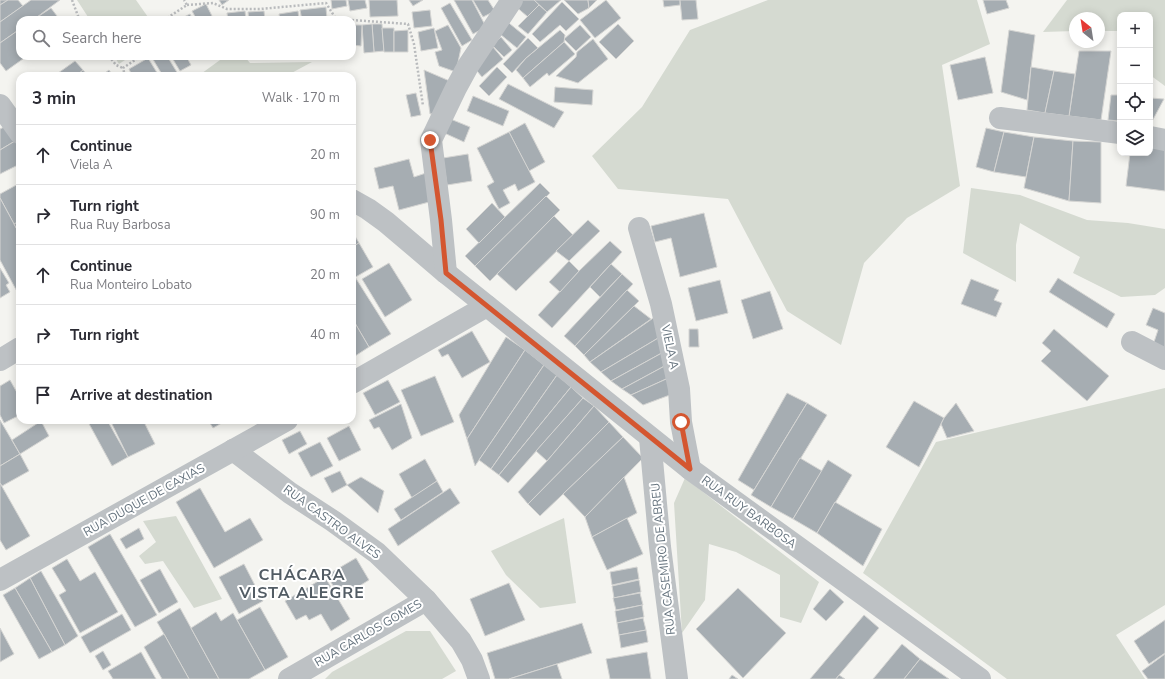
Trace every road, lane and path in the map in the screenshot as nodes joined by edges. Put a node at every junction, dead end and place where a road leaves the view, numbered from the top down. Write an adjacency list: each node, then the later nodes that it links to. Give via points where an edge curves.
1 (72, 0): 5 (path)
2 (184, 0): 4 (path)
3 (512, 0): 18 (street, via 468,66)
4 (187, 5): 6 (path); 7 (path, via 213,3 227,9 260,9 326,3)
5 (78, 16)
6 (170, 16)
7 (334, 16)
8 (356, 20): 18 (path, via 408,24 414,44)
9 (112, 60): 11 (path)
10 (135, 60): 11 (path)
11 (123, 68): 12 (path)
12 (124, 72)
13 (0, 105): 15 (street)
14 (1000, 118): 16 (street)
15 (16, 127)
16 (1117, 134)
17 (1153, 138): 19 (street)
18 (430, 140): 22 (street)
19 (1165, 140)
20 (356, 202): 22 (street, RUA RUY BARBOSA, via 386,222)
21 (639, 228): 32 (street, VIELA A, via 661,304 676,374 681,422)
22 (446, 273): 23 (street, RUA RUY BARBOSA)
23 (487, 306): 28 (street); 30 (street, RUA RUY BARBOSA)
24 (1132, 342): 26 (street)
25 (16, 350): 27 (street)
26 (1165, 359)
27 (0, 360)
28 (356, 381)
29 (280, 424): 31 (street, RUA DUQUE DE CAXIAS)
30 (650, 438): 32 (street, RUA RUY BARBOSA); 37 (street, RUA CASEMIRO DE ABREU, via 660,547)
31 (233, 450): 33 (street, RUA DUQUE DE CAXIAS); 34 (street, RUA CASTRO ALVES, via 377,553)
32 (690, 469): 38 (street, RUA RUY BARBOSA)
33 (0, 580)
34 (426, 600): 35 (street, RUA CARLOS GOMES); 36 (street, RUA CASTRO ALVES, via 460,640 472,660)
35 (289, 679)
36 (479, 679)
37 (677, 679)
38 (980, 679)

